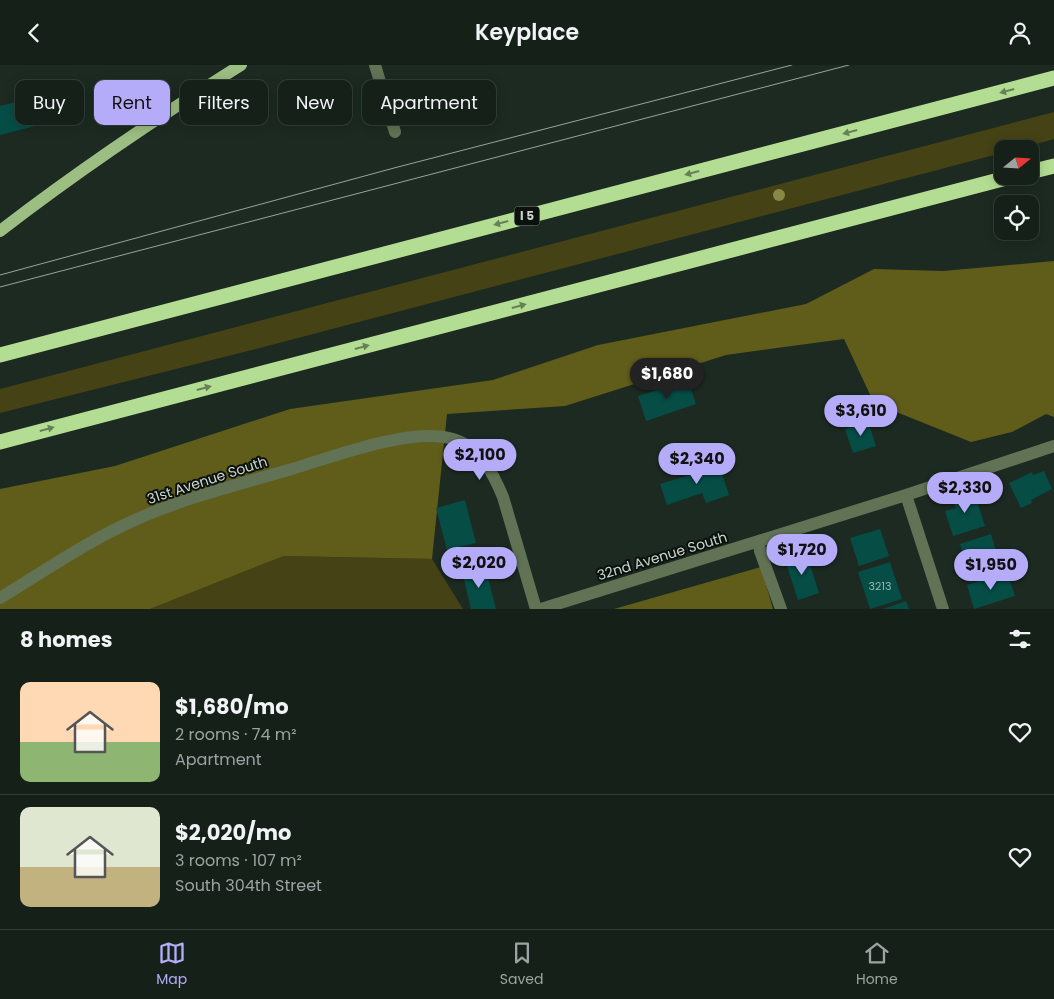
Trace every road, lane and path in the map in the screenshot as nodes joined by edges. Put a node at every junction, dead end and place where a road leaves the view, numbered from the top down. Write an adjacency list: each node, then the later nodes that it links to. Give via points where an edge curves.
1 (242, 65): 8 (main road, via 154,119)
2 (374, 65): 4 (street)
3 (1054, 78): 9 (highway, I 5, one-way to 9)
4 (395, 132)
5 (1054, 166): 6 (highway)
6 (1039, 170)
7 (994, 181): 10 (highway, one-way to 7)
8 (0, 231)
9 (0, 355)
10 (0, 442)
11 (1054, 447): 12 (street, 32nd Avenue South)
12 (906, 495): 13 (street, 32nd Avenue South); 18 (street)
13 (759, 541): 16 (street, 32nd Avenue South); 17 (street)
14 (0, 598): 15 (street, 31st Avenue South, via 93,542 142,516 180,501 352,451 428,435 452,438 475,451 496,480)
15 (536, 609)
16 (541, 609)
17 (781, 609)
18 (943, 609)

